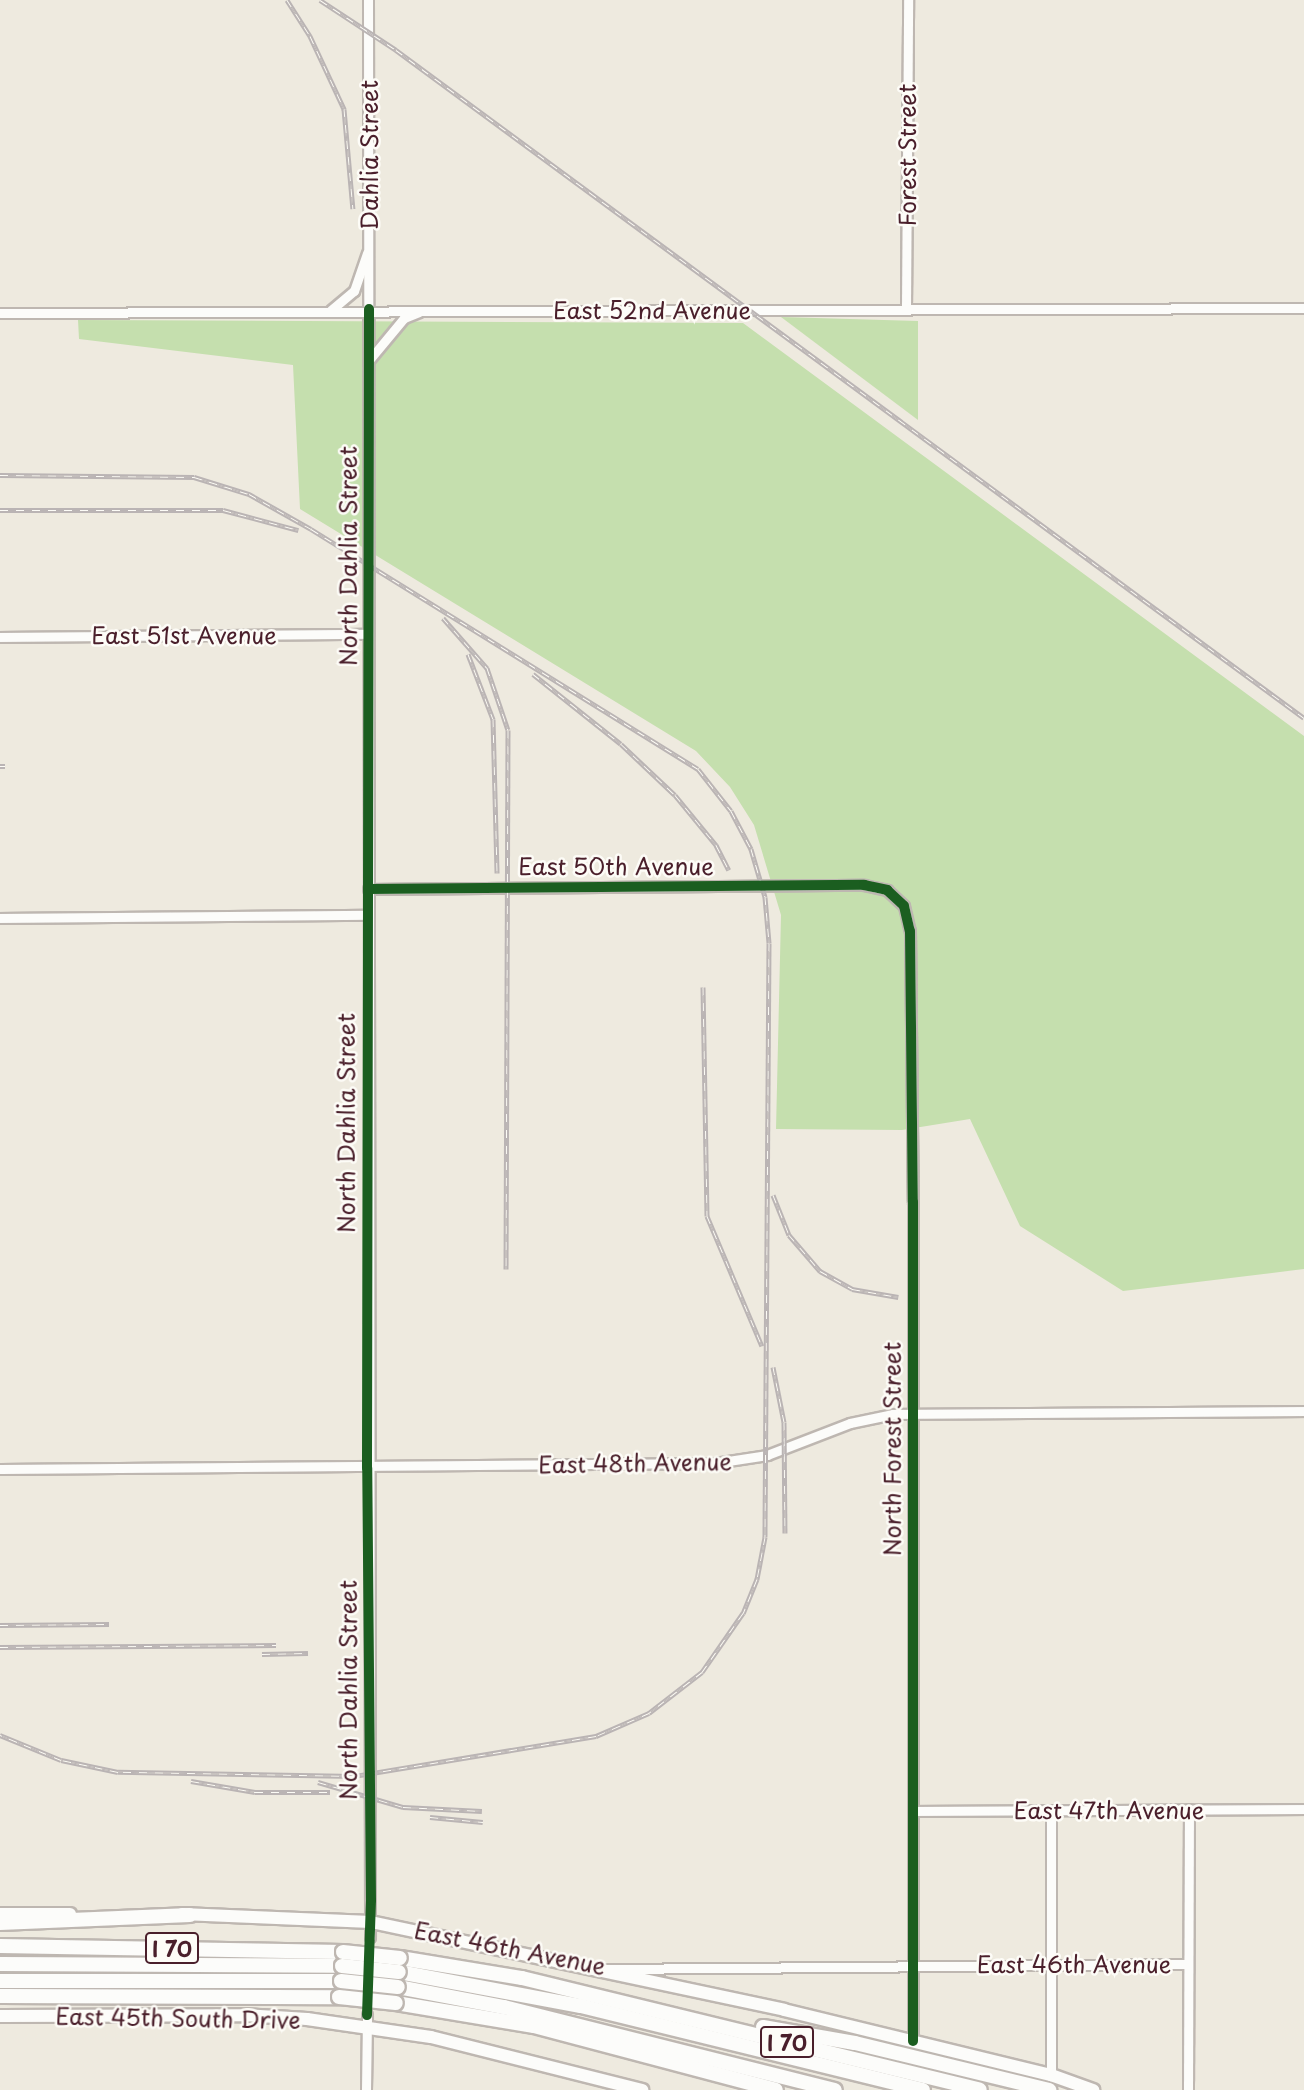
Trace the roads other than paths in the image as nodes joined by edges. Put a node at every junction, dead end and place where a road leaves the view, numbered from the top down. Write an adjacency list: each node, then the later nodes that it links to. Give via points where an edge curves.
1 (368, 0): 3 (street, Dahlia Street)
2 (908, 0): 6 (street, Forest Street)
3 (369, 237): 5 (street, Dahlia Street); 7 (street, via 354,291)
4 (1304, 308): 6 (street, East 52nd Avenue)
5 (369, 309): 7 (street, East 52nd Avenue); 8 (street, East 52nd Avenue); 10 (street, North Dahlia Street)
6 (906, 309): 8 (street, East 52nd Avenue)
7 (331, 310): 9 (street, East 52nd Avenue)
8 (432, 310): 10 (street, via 404,318)
9 (0, 313)
10 (369, 361): 11 (street, North Dahlia Street)
11 (368, 634): 12 (street, East 51st Avenue); 14 (street, North Dahlia Street)
12 (0, 637)
13 (864, 886): 14 (street, East 50th Avenue); 18 (street, North Forest Street, via 895,895 904,906 909,926)
14 (368, 889): 15 (street, North Dahlia Street)
15 (368, 915): 16 (street); 19 (street, North Dahlia Street)
16 (0, 918)
17 (1304, 1411): 18 (street, East 48th Avenue)
18 (913, 1413): 19 (street, East 48th Avenue, via 857,1420 785,1450 730,1462); 24 (street, North Forest Street)
19 (367, 1468): 20 (street, East 48th Avenue); 27 (street, North Dahlia Street)
20 (0, 1469)
21 (1304, 1809): 23 (street, East 47th Avenue)
22 (1051, 1810): 23 (street, East 47th Avenue); 24 (street, East 47th Avenue); 36 (street)
23 (1189, 1810): 33 (street)
24 (914, 1811): 35 (street, North Forest Street)
25 (0, 1914): 26 (main road, East 46th Avenue)
26 (190, 1915): 27 (main road, East 46th Avenue); 28 (highway)
27 (371, 1922): 29 (street, North Dahlia Street); 37 (main road, East 46th Avenue)
28 (0, 1923)
29 (370, 1937)
30 (0, 1946): 31 (highway, I 70)
31 (343, 1959): 32 (highway); 34 (highway, I 70, bridge)
32 (0, 1964)
33 (1188, 1964): 36 (street, East 46th Avenue); 54 (street)
34 (400, 1965): 39 (highway, I 70); 51 (highway)
35 (914, 1965): 36 (street, East 46th Avenue); 37 (street, East 46th Avenue); 43 (street, North Forest Street)
36 (1051, 1965): 45 (street)
37 (602, 1969): 43 (main road)
38 (0, 1981): 50 (highway, bridge, via 341,1981 398,1987 504,2007)
39 (594, 1995): 45 (highway); 52 (highway, I 70)
40 (0, 1996): 44 (highway, I 70, bridge, via 340,1997 396,2003 534,2026)
41 (0, 2016): 42 (main road, East 45th South Drive, via 244,2015)
42 (367, 2022): 46 (street); 47 (main road, East 45th South Drive)
43 (913, 2041): 45 (main road)
44 (703, 2072): 48 (highway); 49 (highway, I 70)
45 (1050, 2083): 53 (main road)
46 (366, 2090)
47 (642, 2090)
48 (740, 2090)
49 (776, 2090)
50 (835, 2090)
51 (923, 2090)
52 (980, 2090)
53 (1093, 2090)
54 (1188, 2090)

